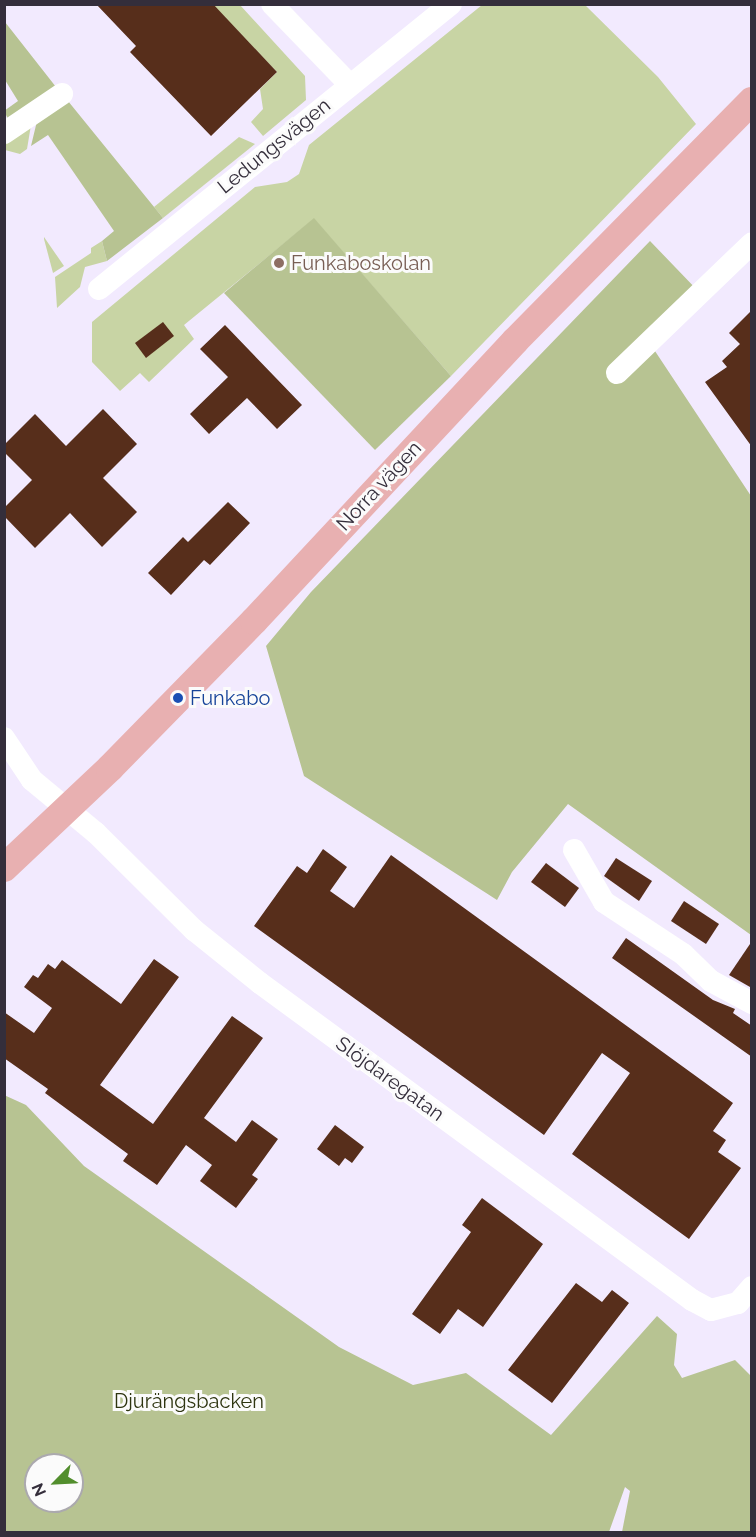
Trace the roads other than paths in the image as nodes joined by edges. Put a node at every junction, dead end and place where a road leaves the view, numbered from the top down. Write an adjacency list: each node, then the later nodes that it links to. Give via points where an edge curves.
1 (272, 4): 3 (street)
2 (451, 4): 3 (street, Ledungsvägen)
3 (349, 84): 8 (street, Ledungsvägen)
4 (62, 94): 6 (street)
5 (752, 101): 11 (main road, Norra vägen, via 515,341 254,621)
6 (4, 133)
7 (752, 243): 9 (street)
8 (99, 289)
9 (617, 373)
10 (4, 738): 11 (street, Slöjdaregatan, via 32,780)
11 (65, 809): 13 (main road, Norra vägen); 15 (street, Slöjdaregatan, via 96,833 194,930 260,983 692,1300 711,1310)
12 (574, 850): 14 (street, via 604,902 683,954 711,981)
13 (4, 868)
14 (752, 1003)
15 (745, 1295)

